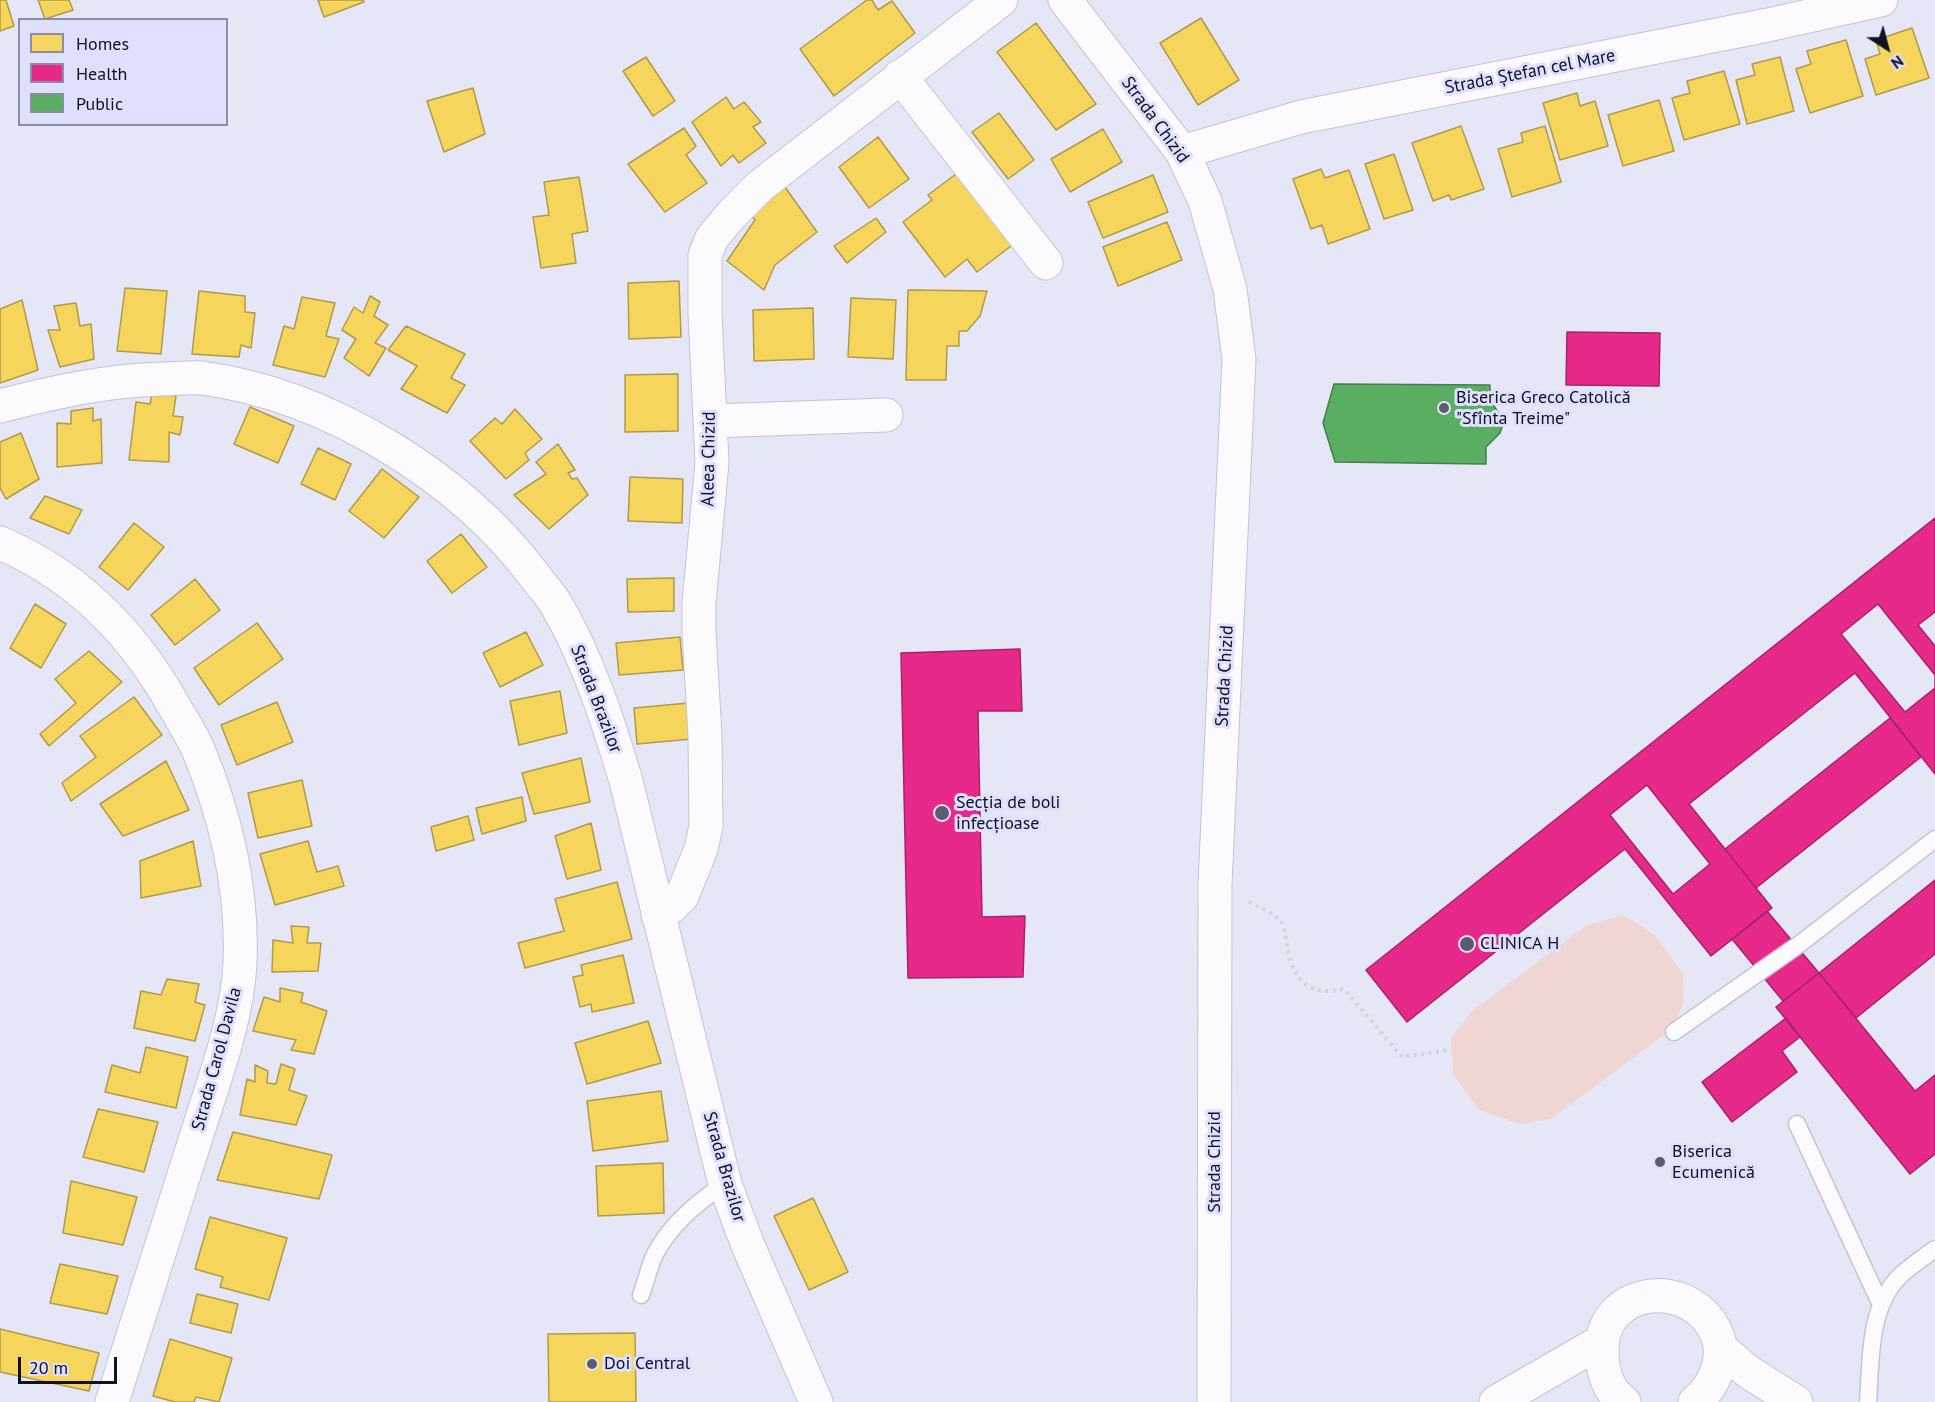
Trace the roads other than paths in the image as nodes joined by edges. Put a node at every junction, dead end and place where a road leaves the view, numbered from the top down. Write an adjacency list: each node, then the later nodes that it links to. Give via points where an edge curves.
1 (1001, 0): 4 (street, Aleea Chizid)
2 (1065, 0): 5 (street, Strada Chizid)
3 (1881, 0): 5 (street, Strada Ștefan cel Mare, via 1301,117)
4 (900, 76): 6 (street); 9 (street, Aleea Chizid, via 760,186 712,238 705,255 704,273)
5 (1182, 152): 24 (street, Strada Chizid, via 1205,201 1227,278 1239,359 1215,884)
6 (1046, 263)
7 (0, 406): 12 (street, Strada Brazilor, via 65,389 123,380 200,378 273,394 331,417 379,441 471,505 514,549 555,604 588,669 626,781)
8 (886, 415): 9 (street)
9 (711, 421): 12 (street, Aleea Chizid, via 712,463 699,632 706,826 682,896)
10 (0, 543): 22 (street, Strada Carol Davila, via 49,568 83,592 114,620 160,681 197,747 223,822 239,893 240,964 234,1008)
11 (1935, 839): 13 (lane, via 1792,949)
12 (658, 915): 15 (street, Strada Brazilor)
13 (1674, 1032)
14 (1797, 1124): 18 (lane)
15 (725, 1184): 17 (lane, via 704,1197 670,1232 655,1256); 23 (street, Strada Brazilor)
16 (1935, 1249): 18 (lane, via 1900,1276)
17 (641, 1295)
18 (1881, 1305): 28 (lane, via 1874,1332)
19 (1602, 1341): 20 (street, via 1621,1308 1656,1294 1675,1296 1693,1304 1706,1316); 21 (street, via 1602,1362); 25 (street)
20 (1721, 1348): 26 (street, via 1716,1376); 27 (street, via 1747,1371)
21 (1619, 1401)
22 (112, 1402)
23 (816, 1402)
24 (1214, 1402)
25 (1496, 1402)
26 (1698, 1402)
27 (1796, 1402)
28 (1868, 1402)

